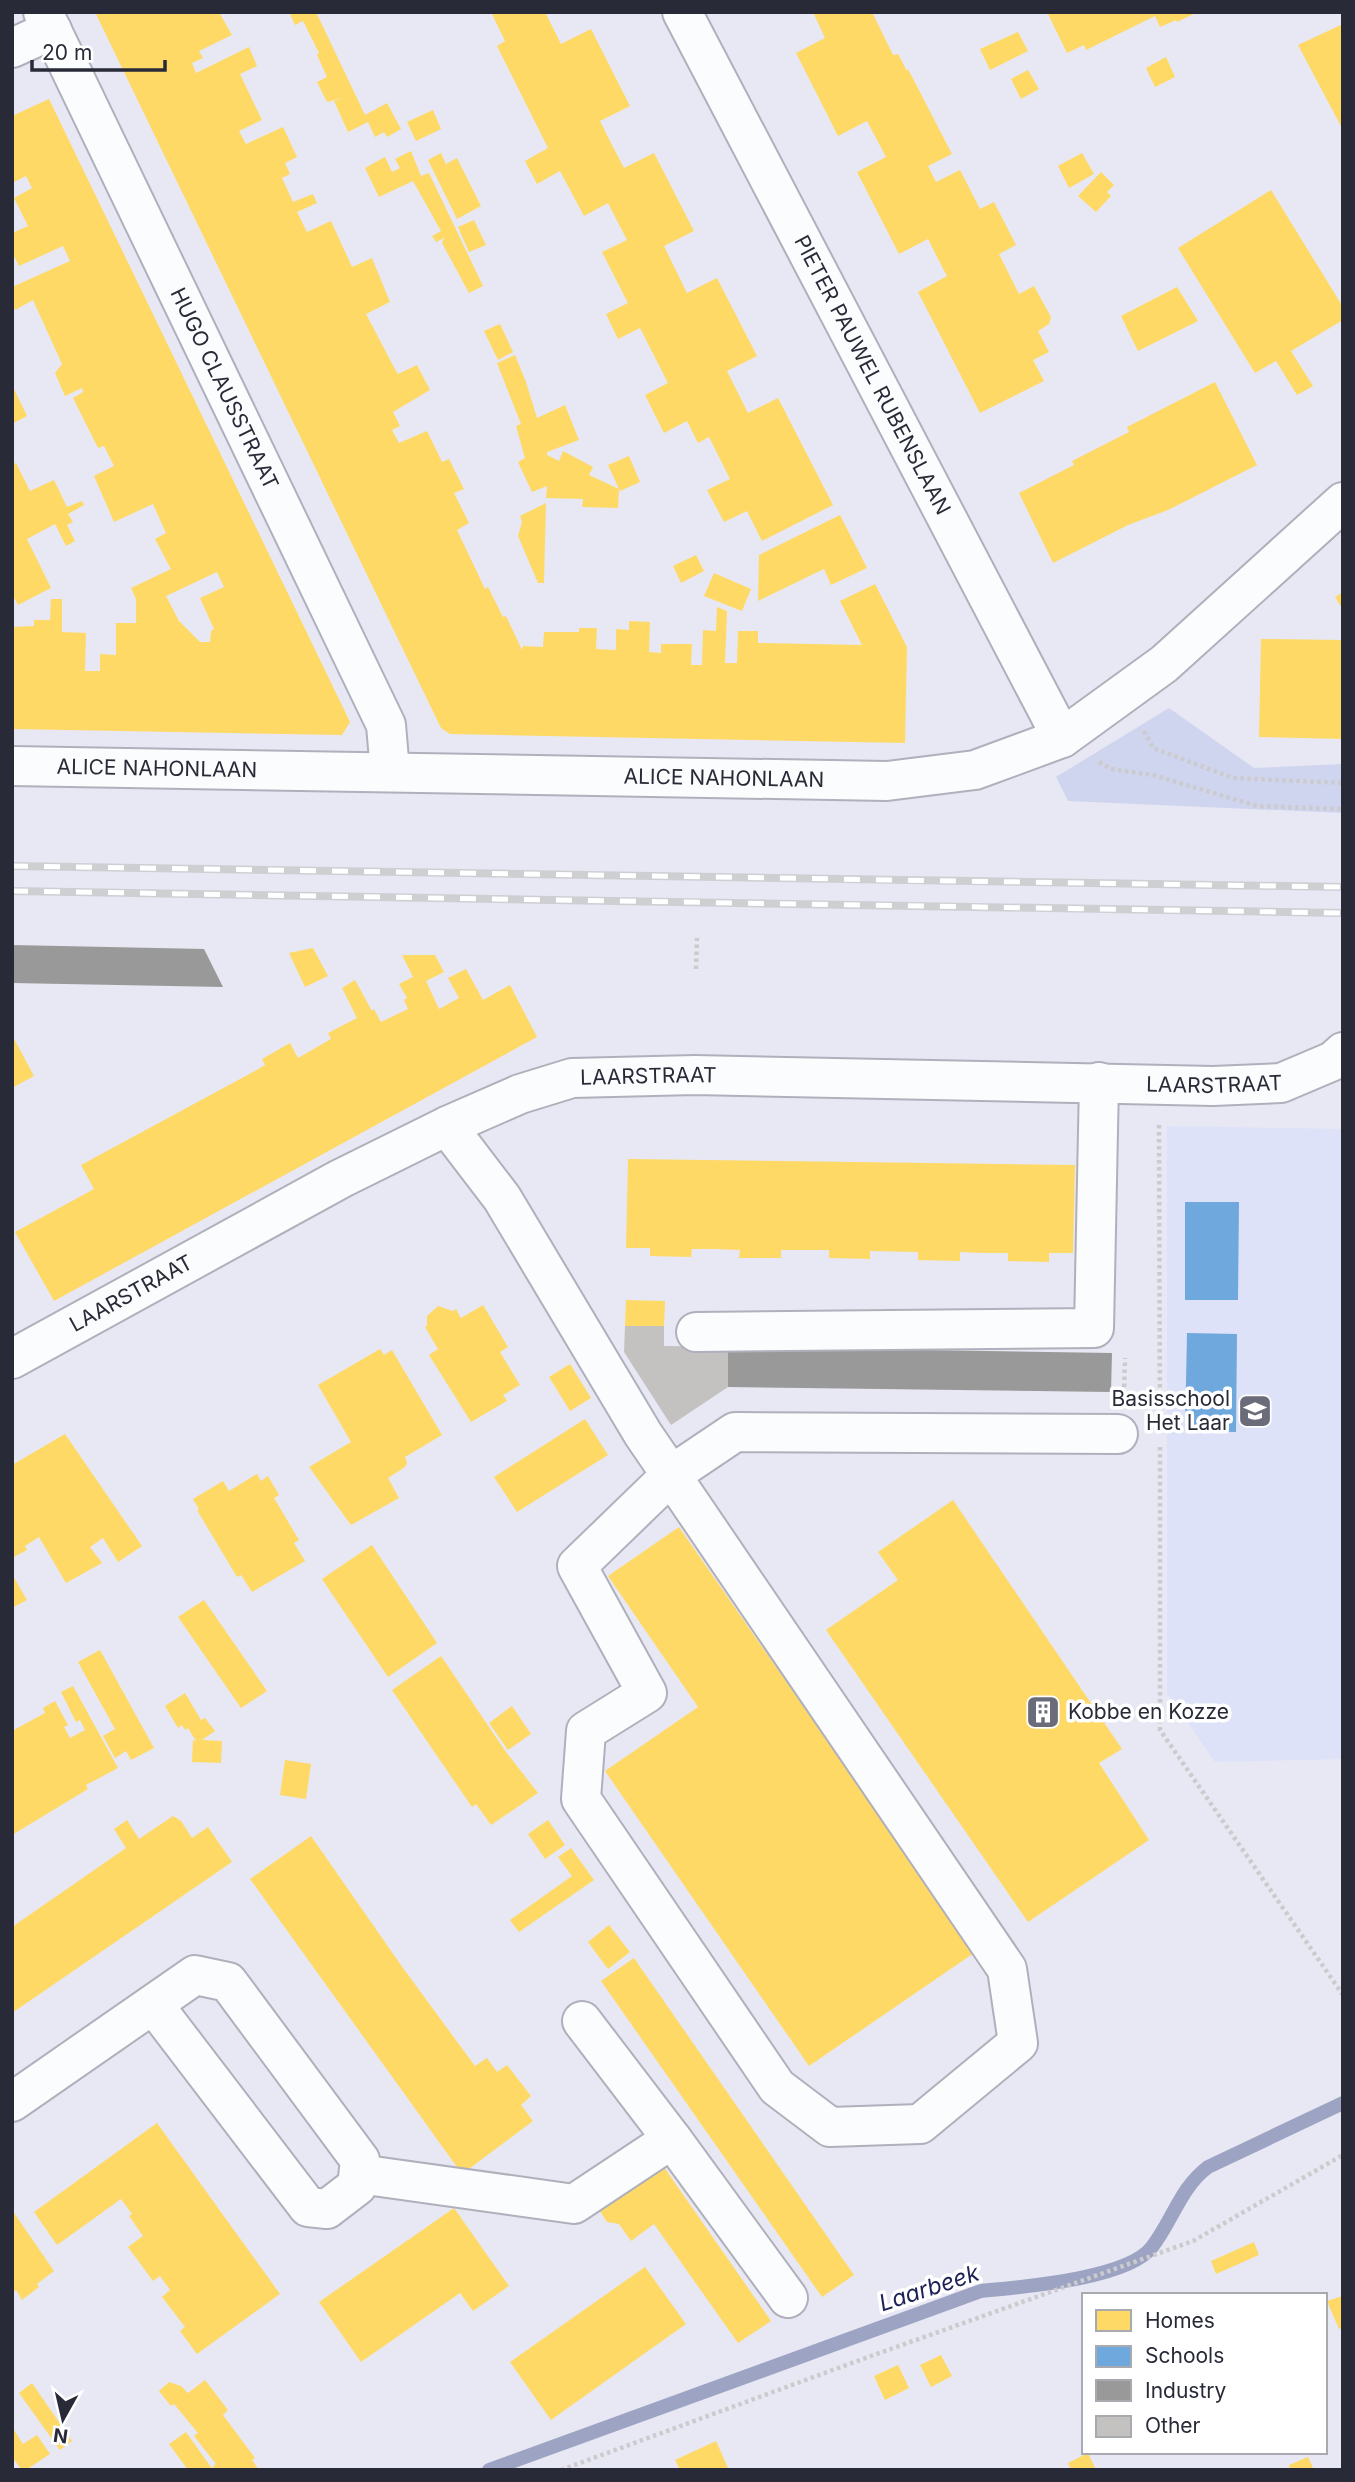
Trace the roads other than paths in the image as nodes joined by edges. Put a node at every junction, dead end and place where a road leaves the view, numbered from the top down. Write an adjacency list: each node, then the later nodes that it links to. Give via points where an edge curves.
1 (682, 12): 5 (street, PIETER PAUWEL RUBENSLAAN)
2 (47, 21): 3 (street); 7 (street, HUGO CLAUSSTRAAT, via 386,725)
3 (12, 48)
4 (1343, 502): 5 (street, ALICE NAHONLAAN, via 1164,664)
5 (1062, 738): 7 (street, ALICE NAHONLAAN, via 975,770 887,781)
6 (12, 766): 7 (street, ALICE NAHONLAAN)
7 (390, 771)
8 (1343, 1052): 9 (street, LAARSTRAAT, via 1333,1061 1281,1083)
9 (1099, 1082): 10 (street, LAARSTRAAT, via 616,1075 572,1078 520,1094); 11 (street, via 1094,1328)
10 (447, 1126): 12 (street, LAARSTRAAT); 14 (street, via 502,1198)
11 (696, 1332)
12 (12, 1359)
13 (1118, 1434): 14 (street, via 735,1432)
14 (671, 1475): 14 (street, via 1007,1969 1018,2043 920,2124 830,2127 776,2087 581,1799 586,1731 647,1693 578,1566)
15 (153, 2004): 17 (street); 19 (street, via 195,1975 228,1982 360,2160); 19 (street, via 307,2207 327,2209 357,2186)
16 (582, 2021): 18 (street)
17 (12, 2102)
18 (672, 2139): 19 (street, via 574,2204); 20 (street)
19 (359, 2174)
20 (788, 2298)

